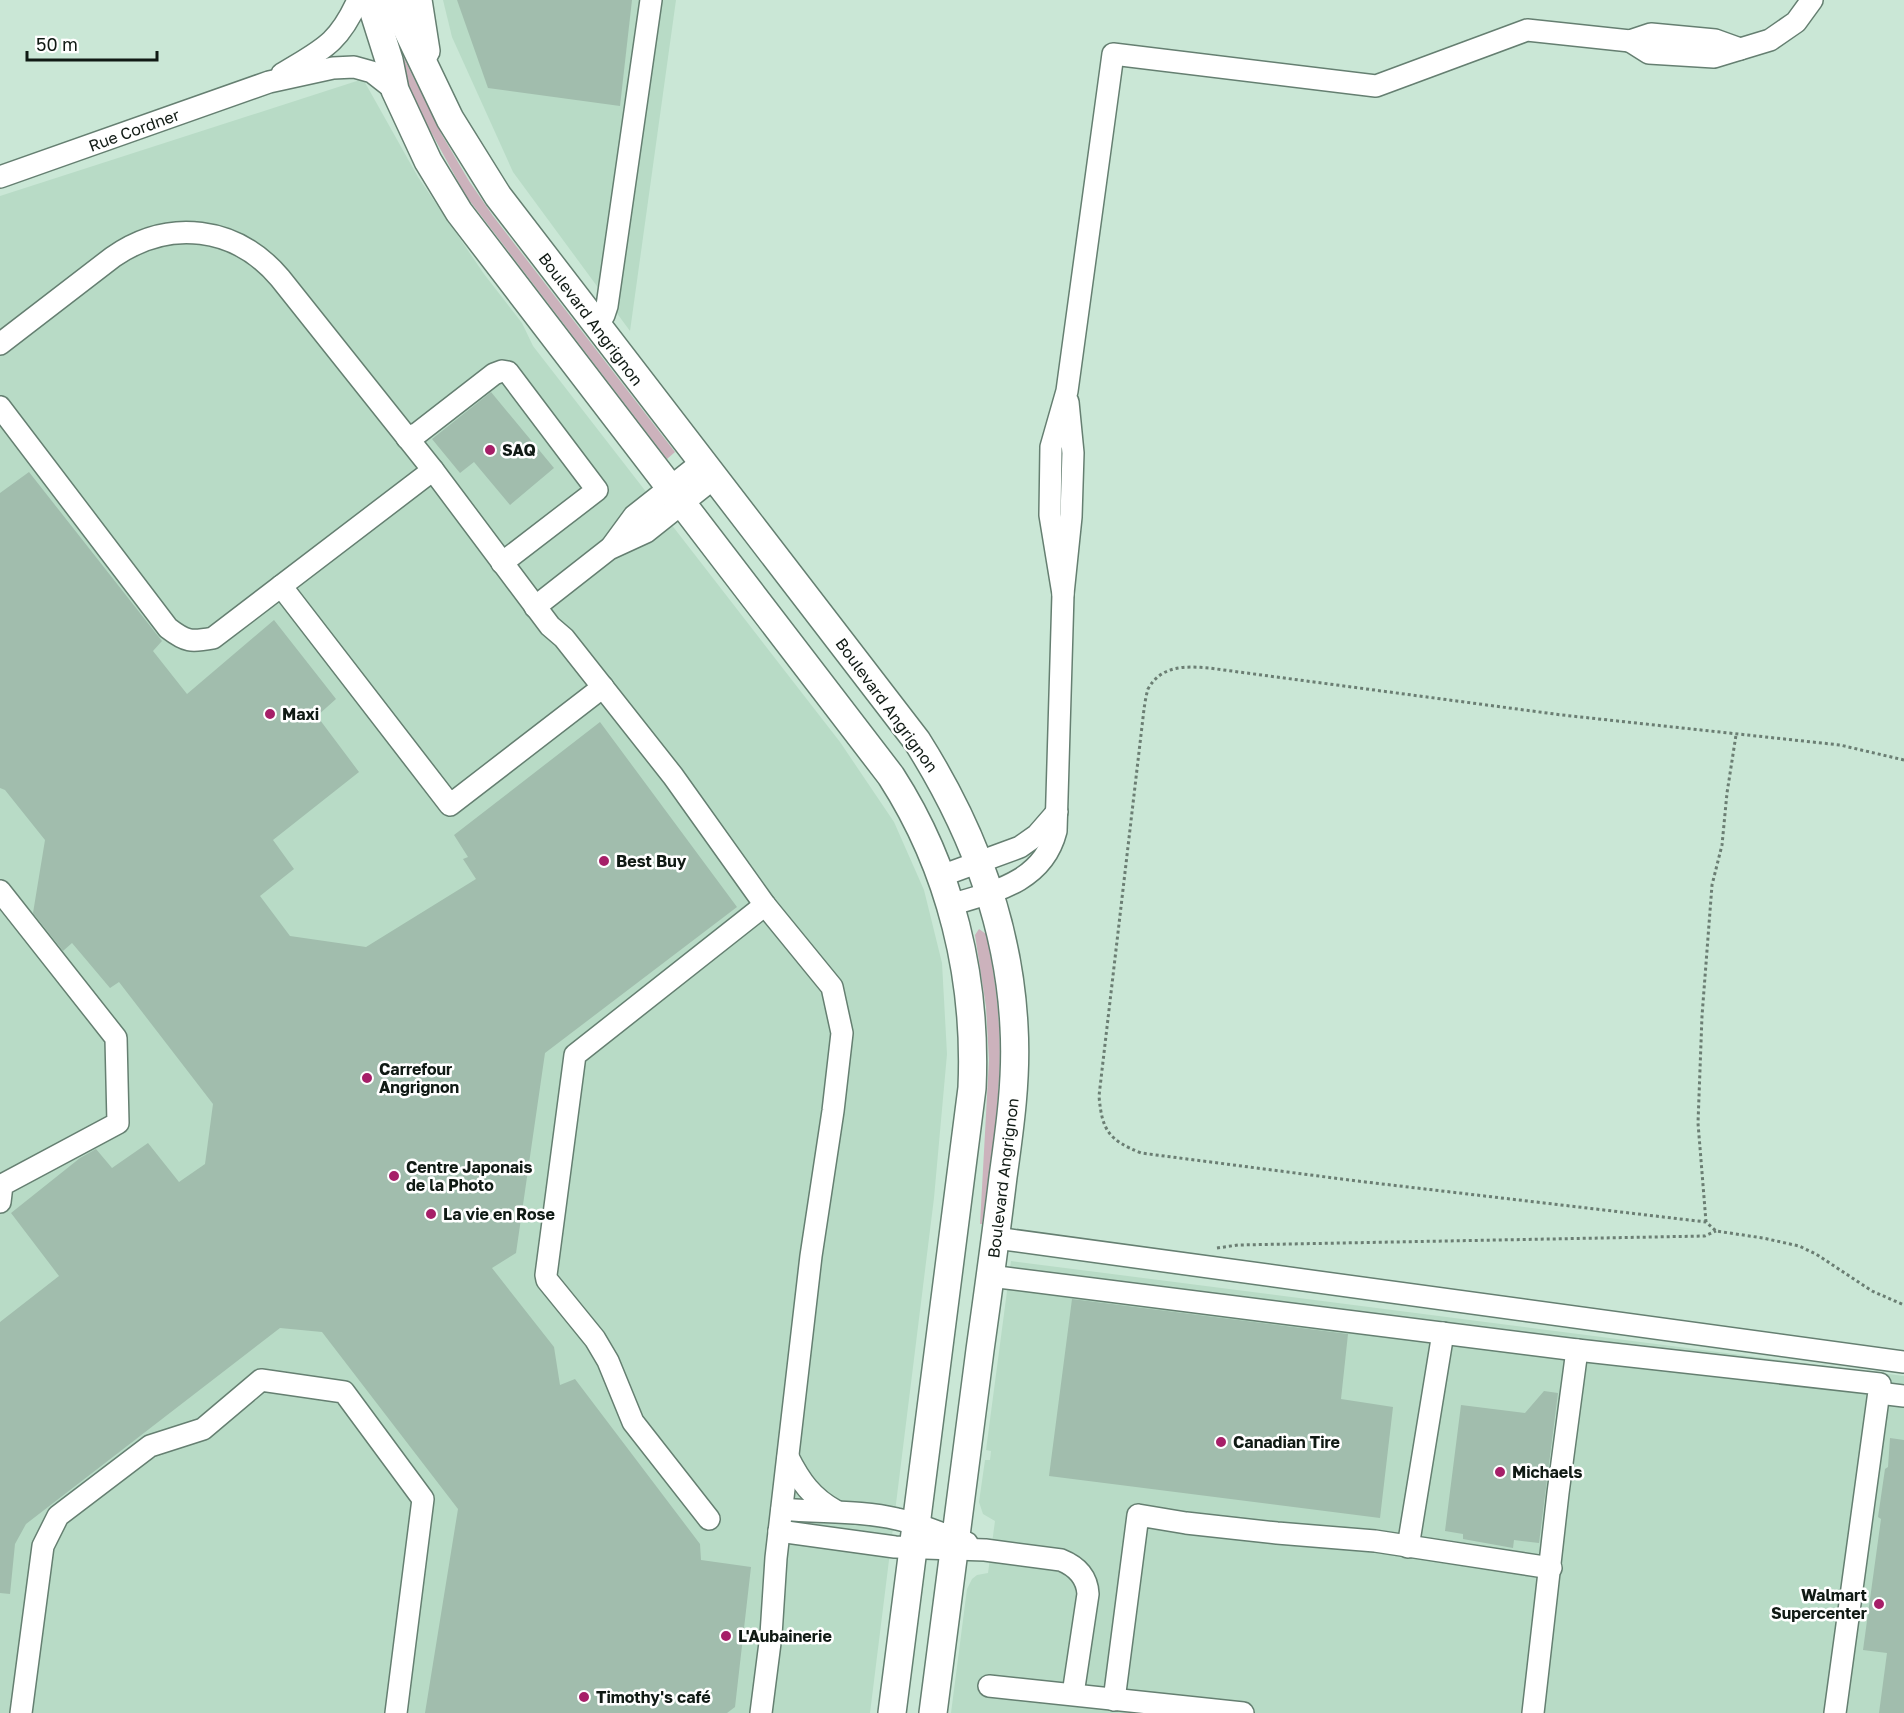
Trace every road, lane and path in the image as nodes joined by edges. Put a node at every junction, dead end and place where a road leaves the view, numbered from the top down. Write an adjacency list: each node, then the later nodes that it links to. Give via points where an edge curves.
1 (358, 0): 7 (street, via 332,43)
2 (370, 0): 9 (main road)
3 (393, 0): 8 (main road, Boulevard Angrignon)
4 (418, 0): 8 (main road)
5 (651, 0): 11 (street, via 607,306)
6 (1812, 0): 24 (street, via 1784,32 1714,57 1649,53 1630,41 1527,30 1376,86 1113,54 1067,391 1073,453 1063,594)
7 (269, 82): 9 (street, via 354,67 372,72); 10 (street, Rue Cordner)
8 (432, 85): 11 (main road, Boulevard Angrignon, via 498,196)
9 (395, 90): 17 (main road, via 428,161 469,226)
10 (0, 177)
11 (596, 326): 16 (main road, Boulevard Angrignon)
12 (0, 344): 14 (street, via 132,245 174,233 217,236 247,249 273,269)
13 (0, 407): 19 (street, via 168,628 182,640 213,638)
14 (407, 438): 15 (street); 18 (street, via 495,374 508,372 515,381 597,490)
15 (433, 470): 18 (street); 19 (street)
16 (708, 470): 17 (street); 25 (main road, Boulevard Angrignon, via 917,741 951,798)
17 (676, 495): 20 (street, via 646,532 609,549); 26 (main road, via 891,776 916,818)
18 (502, 563): 20 (street)
19 (281, 586): 21 (street, via 450,805)
20 (535, 607): 21 (street)
21 (603, 687): 29 (street, via 673,776)
22 (1736, 735): 23 (path, via 1839,745); 34 (path, via 1722,845 1712,885 1702,1016 1698,1123); 34 (path, via 1209,668 1172,668 1148,690 1144,709 1099,1096 1101,1118 1109,1135 1141,1153)
23 (1904, 760)
24 (1057, 812): 25 (street, via 1030,841); 28 (street, via 1056,831 1047,851 1021,879)
25 (980, 862): 26 (street); 28 (main road, Boulevard Angrignon)
26 (941, 876): 30 (main road)
27 (0, 891): 31 (street, via 116,1038 117,1123 2,1185)
28 (990, 894): 30 (street); 36 (main road, Boulevard Angrignon, via 1003,944 1015,1046)
29 (765, 905): 45 (street, via 832,987 842,1034); 48 (street, via 575,1055 546,1275 609,1361 633,1422)
30 (950, 905): 50 (main road, via 968,978 972,1088)
31 (0, 1202)
32 (522, 1212): 33 (path)
33 (541, 1215)
34 (1706, 1222): 35 (path)
35 (1716, 1231): 37 (path, via 1705,1236); 39 (path, via 1799,1246 1872,1291)
36 (996, 1238): 38 (main road, Boulevard Angrignon); 42 (street)
37 (1216, 1248)
38 (990, 1276): 40 (street); 51 (main road, Boulevard Angrignon)
39 (1904, 1305)
40 (1443, 1333): 41 (street); 52 (street)
41 (1577, 1350): 43 (street, via 1880,1384); 53 (street)
42 (1904, 1362)
43 (1879, 1393): 44 (street); 65 (street)
44 (1904, 1396)
45 (788, 1457): 46 (street); 47 (street, via 807,1489)
46 (782, 1509): 47 (street); 49 (street)
47 (836, 1511): 50 (street, via 897,1519)
48 (709, 1519)
49 (779, 1531): 50 (street, via 895,1547); 60 (street)
50 (915, 1536): 51 (street); 61 (main road)
51 (955, 1544): 55 (street, via 1061,1560 1071,1564 1084,1578 1088,1594); 62 (main road, Boulevard Angrignon)
52 (1408, 1547): 53 (street); 56 (street, via 1138,1515)
53 (1551, 1568): 64 (street)
54 (989, 1686): 55 (street)
55 (1073, 1694): 56 (street)
56 (1114, 1700): 57 (street)
57 (1138, 1708): 63 (street)
58 (21, 1713): 59 (street, via 43,1546 58,1516 150,1446 203,1429 261,1380 344,1392 423,1499)
59 (396, 1713)
60 (761, 1713)
61 (892, 1713)
62 (933, 1713)
63 (1243, 1713)
64 (1533, 1713)
65 (1835, 1713)

